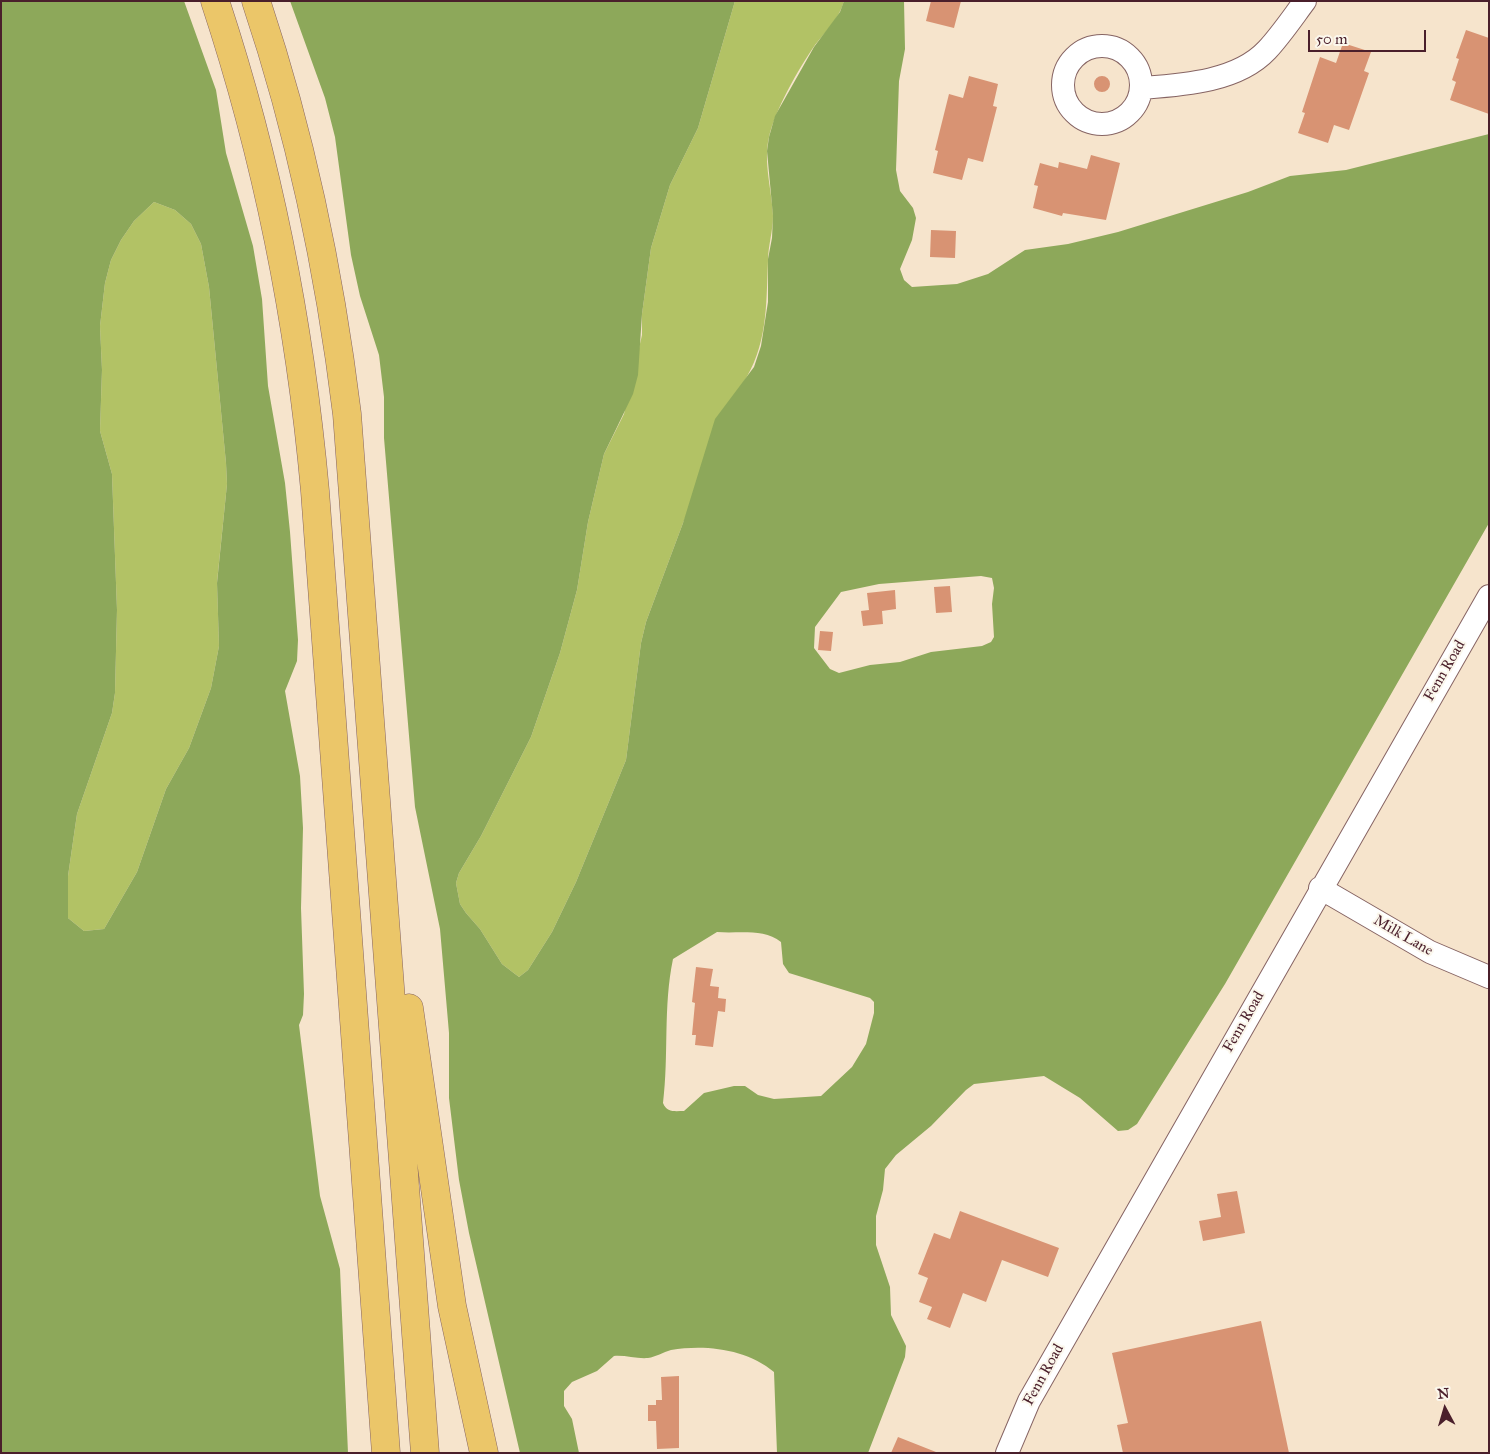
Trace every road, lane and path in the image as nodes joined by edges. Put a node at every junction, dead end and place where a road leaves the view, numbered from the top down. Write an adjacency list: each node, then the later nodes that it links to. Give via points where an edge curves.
1 (215, 1): 9 (highway, via 265,173 304,382 316,491)
2 (256, 1): 6 (highway, via 299,151 338,348 352,463)
3 (1305, 1): 4 (street, via 1266,51 1235,72 1190,85)
4 (1141, 88)
5 (1489, 596): 7 (street, Fenn Road)
6 (373, 743): 10 (highway); 11 (highway, via 393,832 410,1018 445,1263 460,1351)
7 (1320, 888): 8 (street, Milk Lane, via 1430,952); 12 (street, Fenn Road, via 1028,1401)
8 (1489, 977)
9 (386, 1453)
10 (425, 1453)
11 (484, 1453)
12 (1007, 1453)

